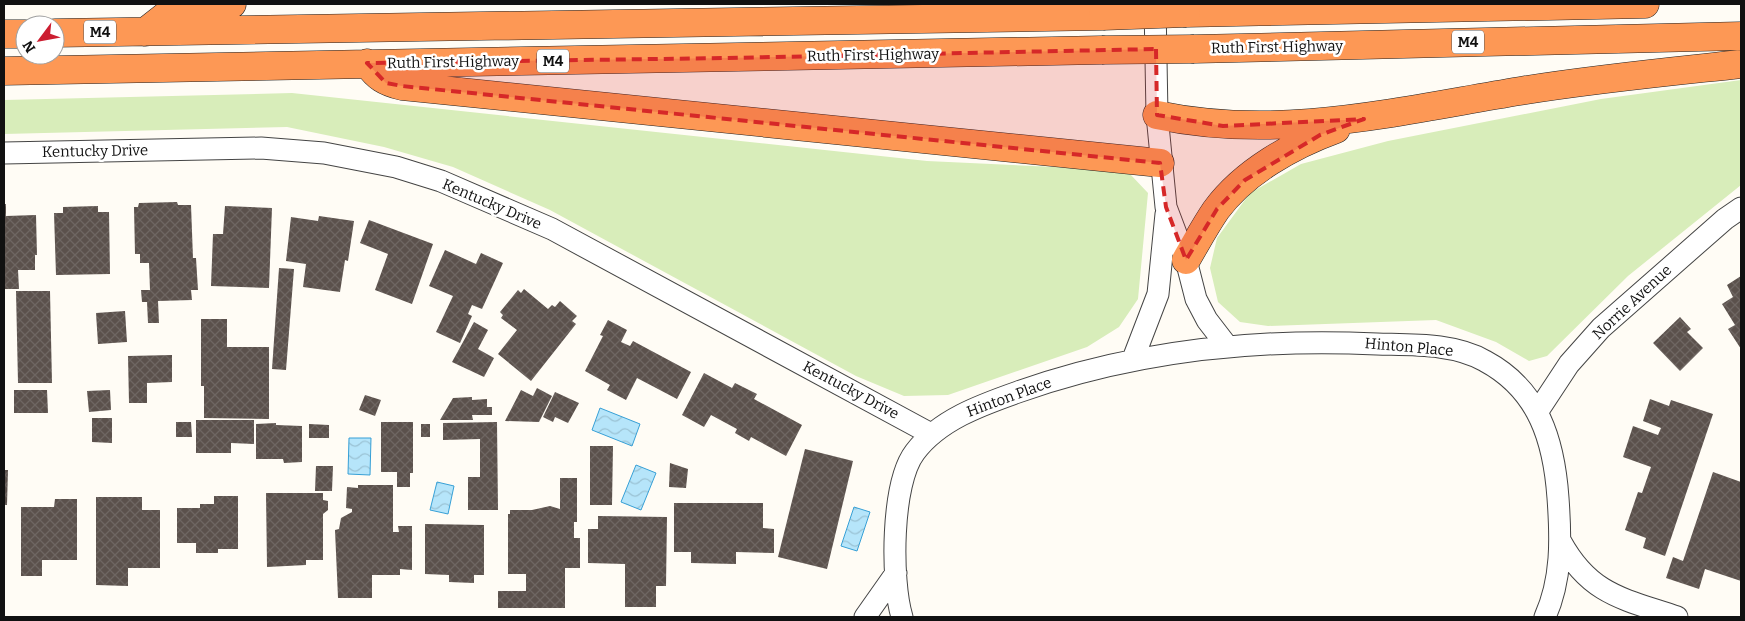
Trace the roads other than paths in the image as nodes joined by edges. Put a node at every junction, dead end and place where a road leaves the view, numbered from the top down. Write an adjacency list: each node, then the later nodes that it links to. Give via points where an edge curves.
1 (232, 4): 4 (highway, via 173,10)
2 (1156, 4): 10 (street)
3 (1645, 4): 4 (highway, M4, bridge)
4 (145, 32): 5 (highway, M4)
5 (65, 33)
6 (1741, 36): 7 (highway, Ruth First Highway / M4, bridge)
7 (367, 63): 9 (highway, Ruth First Highway / M4); 13 (highway, via 386,82 402,86)
8 (1741, 64): 11 (highway, via 1521,90)
9 (4, 70)
10 (1157, 115): 11 (highway, via 1223,126); 13 (street)
11 (1364, 119): 16 (highway, via 1320,135 1278,156 1245,180 1217,209)
12 (4, 153): 20 (street, Kentucky Drive, via 261,148 324,153 396,167 441,181 552,229)
13 (1160, 163): 14 (street)
14 (1166, 207): 16 (street); 18 (street, via 1158,294)
15 (1741, 208): 19 (street, Norrie Avenue, via 1725,218 1601,328 1569,364)
16 (1186, 260): 17 (street, via 1196,299)
17 (1227, 346): 18 (street, Hinton Place); 19 (street, Hinton Place, via 1330,342 1413,345 1460,351 1501,370)
18 (1133, 359): 20 (street, Hinton Place, via 1040,384 989,402)
19 (1538, 411): 21 (street, Hinton Place, via 1552,454)
20 (931, 434): 22 (street, Hinton Place, via 913,454 904,478 895,531)
21 (1561, 542): 25 (street, Hinton Place, via 1557,582); 26 (street, via 1584,574 1614,597)
22 (896, 573): 23 (street); 24 (street, Hinton Place)
23 (865, 617)
24 (902, 617)
25 (1545, 617)
26 (1677, 617)

